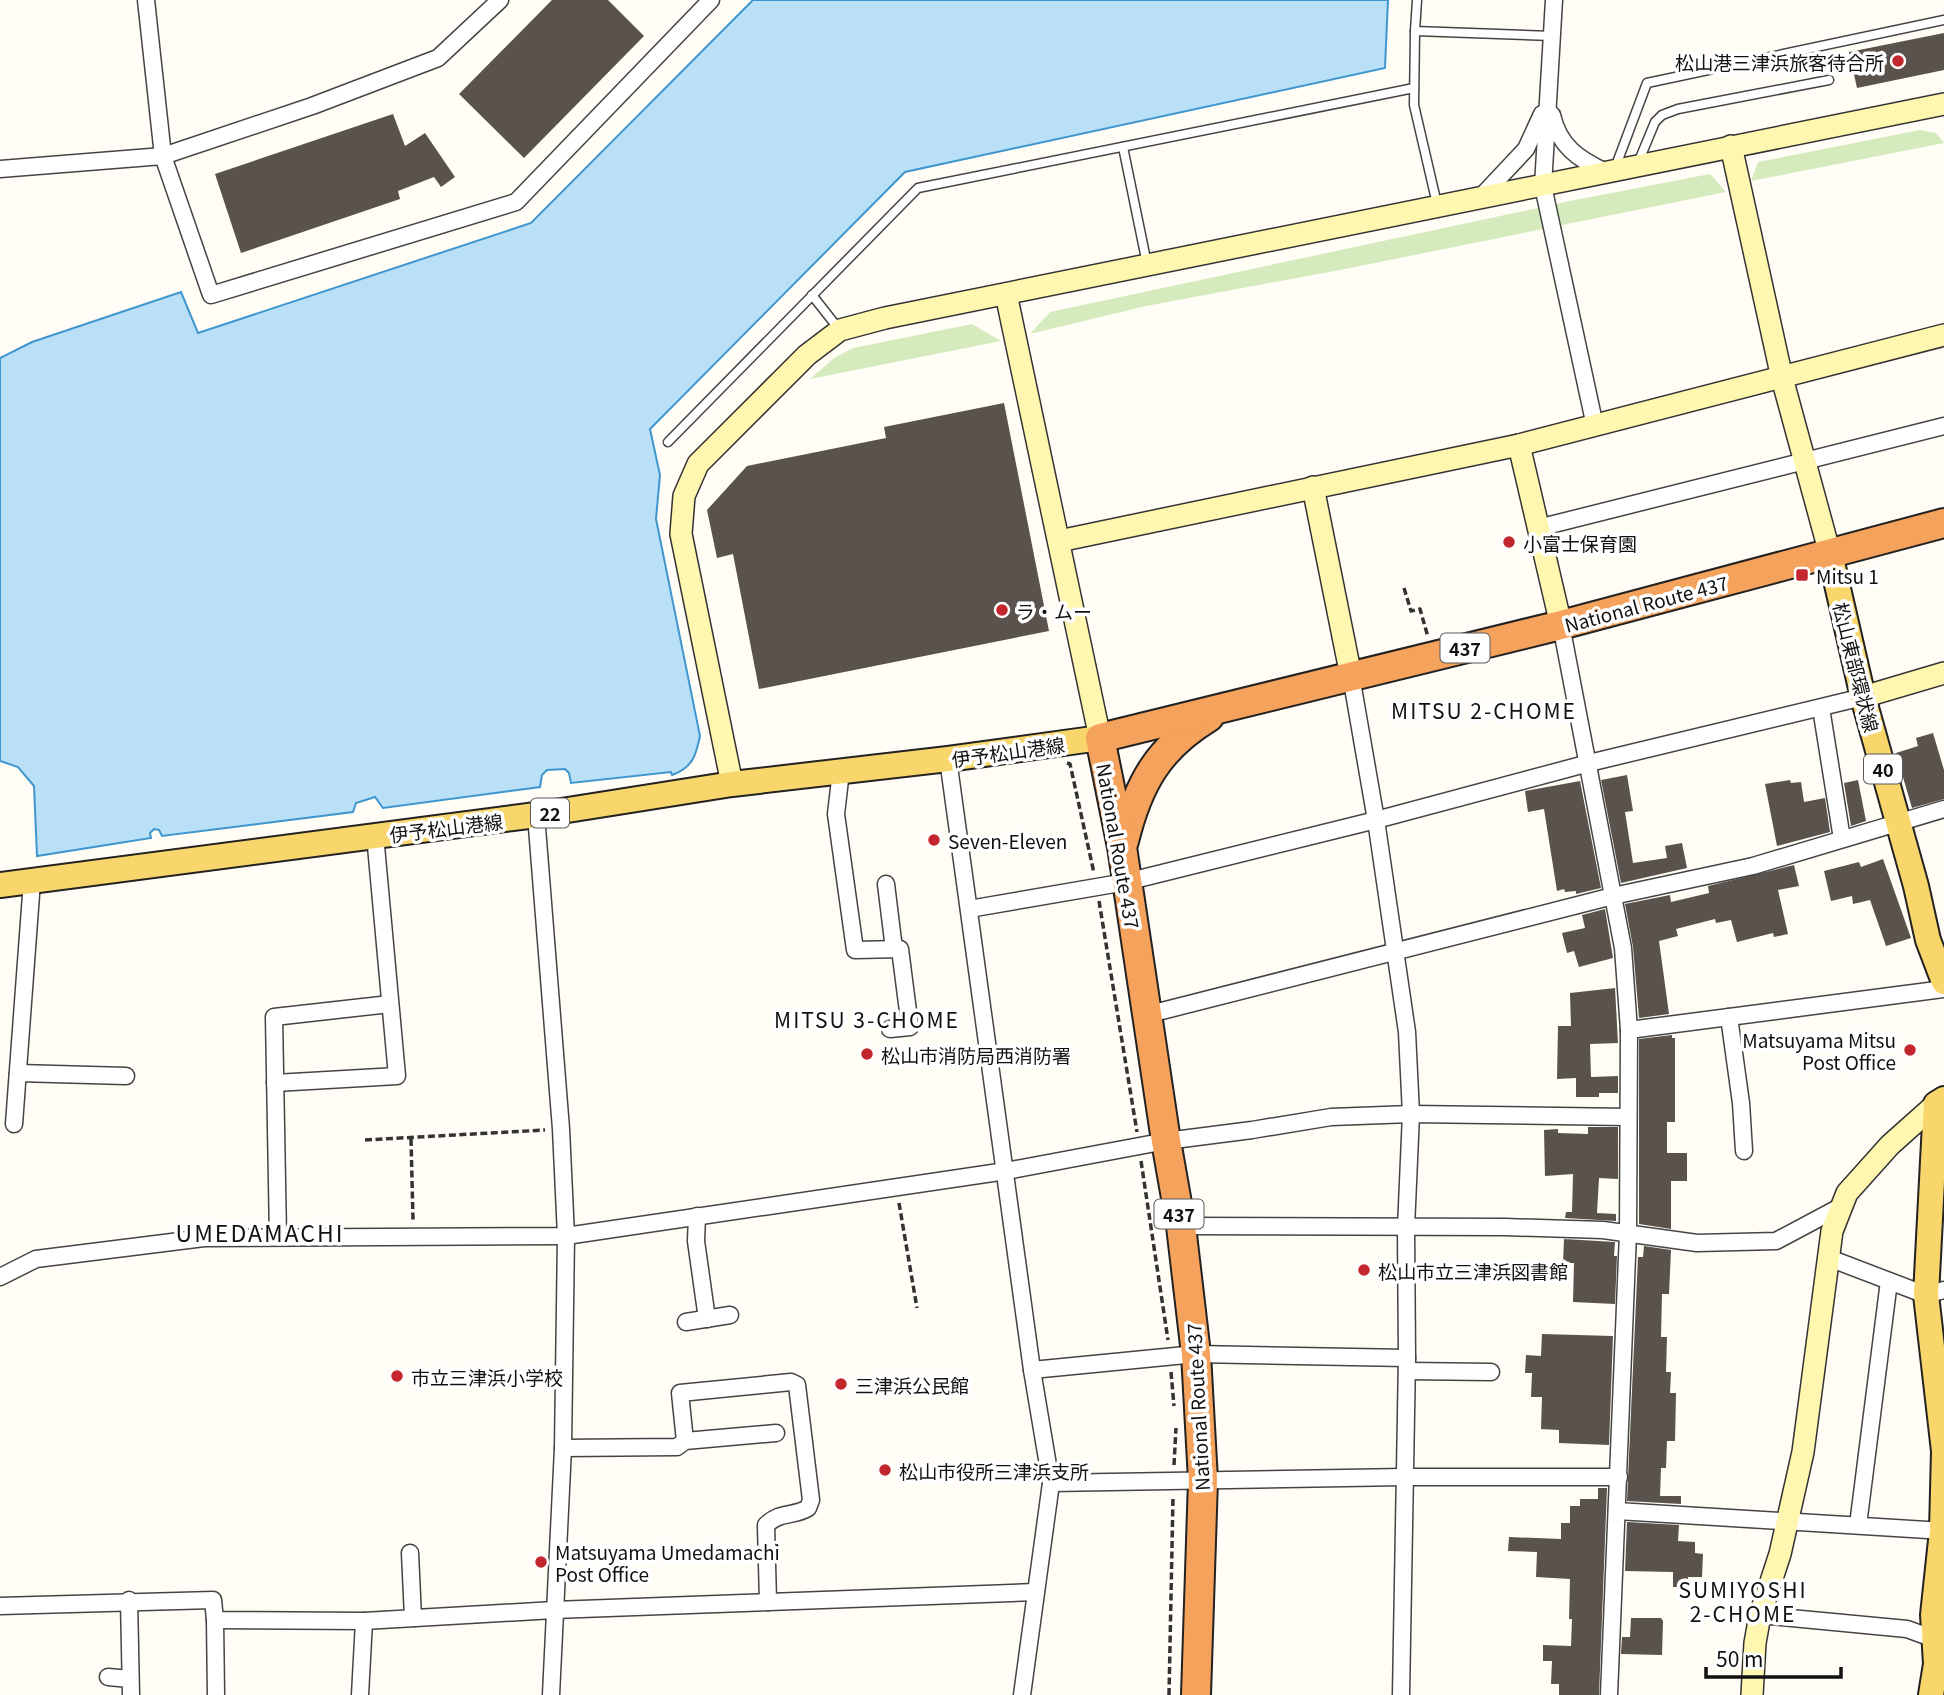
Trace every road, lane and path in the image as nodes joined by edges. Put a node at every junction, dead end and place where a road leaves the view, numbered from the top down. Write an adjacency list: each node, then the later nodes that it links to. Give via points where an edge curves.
1 (146, 0): 15 (street)
2 (500, 0): 15 (street, via 438,58)
3 (711, 0): 15 (street, via 516,202 211,296)
4 (1417, 0): 7 (lane)
5 (1554, 0): 8 (street)
6 (1944, 20): 18 (lane, via 1647,83)
7 (1415, 31): 8 (lane); 10 (lane)
8 (1552, 36): 11 (street)
9 (1829, 79): 16 (lane, via 1662,115)
10 (1414, 88): 14 (lane); 21 (lane)
11 (1548, 99): 18 (street, via 1560,139 1581,160); 19 (street); 20 (street, via 1526,149)
12 (1944, 104): 13 (street)
13 (1731, 146): 16 (street); 27 (street)
14 (1124, 147): 22 (lane); 24 (lane, via 918,188)
15 (163, 156): 17 (street)
16 (1637, 166): 18 (street)
17 (0, 169)
18 (1610, 172): 19 (street)
19 (1543, 186): 20 (street); 28 (street)
20 (1480, 198): 21 (street)
21 (1438, 207): 22 (street)
22 (1147, 266): 23 (street)
23 (1006, 294): 25 (street); 36 (street)
24 (812, 295): 25 (lane); 30 (lane)
25 (840, 330): 51 (street, via 807,355 698,464 684,496 681,534)
26 (1944, 335): 27 (street)
27 (1782, 378): 28 (street); 32 (street)
28 (1595, 426): 31 (street)
29 (1944, 426): 32 (street)
30 (668, 442)
31 (1519, 445): 33 (street); 35 (street)
32 (1805, 462): 35 (street); 37 (street)
33 (1313, 487): 36 (street); 42 (street)
34 (1944, 523): 37 (highway, National Route 437 / 437)
35 (1538, 528): 39 (street)
36 (1059, 541): 46 (street)
37 (1830, 554): 39 (highway, National Route 437 / 437); 43 (main road, 松山東部環状線 / 40)
38 (1404, 589): 40 (path, via 1411,611 1420,609)
39 (1561, 625): 40 (highway, National Route 437 / 437); 49 (street)
40 (1433, 656): 42 (highway, National Route 437 / 437)
41 (1944, 673): 43 (street)
42 (1351, 676): 44 (highway, National Route 437 / 437); 54 (street)
43 (1863, 697): 45 (street); 55 (main road, 松山東部環状線 / 40)
44 (1223, 708): 46 (highway, National Route 437 / 437); 58 (highway, via 1185,732 1153,767 1133,805)
45 (1821, 708): 49 (street); 57 (street)
46 (1100, 738): 47 (main road, 伊予松山港線 / 22); 58 (highway, National Route 437 / 437)
47 (948, 759): 50 (main road, 伊予松山港線 / 22); 66 (street)
48 (1062, 761): 59 (path, via 1070,764)
49 (1589, 763): 54 (street); 64 (street)
50 (841, 771): 51 (main road, 伊予松山港線 / 22); 67 (street, via 836,814 855,950)
51 (732, 784): 53 (main road, 伊予松山港線 / 22)
52 (1944, 809): 55 (street)
53 (536, 815): 56 (main road, 伊予松山港線 / 22); 83 (street)
54 (1376, 820): 61 (street); 68 (street)
55 (1898, 823): 57 (street); 69 (main road, 松山東部環状線 / 40, via 1928,940)
56 (375, 835): 60 (main road, 伊予松山港線 / 22); 71 (street)
57 (1842, 839): 64 (street, via 1753,866)
58 (1122, 846): 61 (highway, National Route 437 / 437)
59 (1094, 873)
60 (32, 881): 63 (main road, 伊予松山港線 / 22); 76 (street)
61 (1126, 881): 66 (street); 72 (highway, National Route 437 / 437)
62 (886, 884): 67 (street)
63 (0, 885)
64 (1613, 896): 68 (street); 75 (street, via 1623,948)
65 (1099, 899): 84 (path)
66 (969, 909): 90 (street)
67 (894, 949): 74 (street, via 900,949 910,1027)
68 (1397, 952): 72 (street); 80 (street, via 1408,1032)
69 (1944, 982)
70 (1944, 989): 73 (street)
71 (390, 1004): 78 (street, via 274,1017); 78 (street, via 397,1076)
72 (1146, 1015): 87 (highway, National Route 437 / 437)
73 (1729, 1017): 75 (street); 88 (street)
74 (890, 1029)
75 (1629, 1030): 81 (street)
76 (18, 1073): 77 (street); 82 (street)
77 (126, 1076)
78 (275, 1083): 99 (street)
79 (1940, 1102): 92 (street, via 1890,1145); 103 (main road)
80 (1411, 1114): 81 (street); 87 (street, via 1331,1117); 95 (street)
81 (1628, 1117): 96 (street)
82 (14, 1125)
83 (561, 1129): 85 (path); 98 (street)
84 (1137, 1134)
85 (411, 1139): 86 (path); 97 (path)
86 (365, 1140)
87 (1166, 1141): 90 (street); 94 (highway, National Route 437 / 437)
88 (1744, 1152)
89 (1142, 1161): 108 (path, via 1165,1312)
90 (1006, 1171): 91 (street); 110 (street)
91 (895, 1186): 93 (street); 104 (path)
92 (1840, 1207): 96 (street, via 1776,1241 1697,1243); 100 (street)
93 (697, 1216): 98 (street); 106 (street, via 695,1241)
94 (1181, 1226): 95 (street); 108 (highway, National Route 437 / 437)
95 (1406, 1228): 96 (street); 109 (street)
96 (1628, 1233): 119 (street)
97 (414, 1236): 98 (street); 99 (street)
98 (566, 1236): 116 (street)
99 (278, 1237): 101 (street, via 204,1238 36,1259)
100 (1829, 1258): 102 (street); 124 (street)
101 (0, 1277)
102 (1889, 1281): 103 (street); 125 (street)
103 (1935, 1293): 126 (main road, via 1944,1451)
104 (917, 1308)
105 (730, 1315): 106 (street)
106 (707, 1319): 107 (street)
107 (686, 1322)
108 (1178, 1355): 109 (street); 110 (street); 112 (path); 120 (highway, National Route 437 / 437)
109 (1407, 1364): 111 (street); 118 (street)
110 (1032, 1370): 121 (street)
111 (1491, 1372)
112 (1175, 1411)
113 (1176, 1424): 117 (path)
114 (776, 1433): 115 (street)
115 (685, 1441): 116 (street, via 677,1447); 130 (street, via 680,1393 797,1385 811,1500 808,1508 774,1517 766,1525)
116 (563, 1448): 132 (street)
117 (1174, 1477)
118 (1404, 1477): 119 (street); 120 (street); 146 (street)
119 (1619, 1477): 123 (street)
120 (1203, 1480): 121 (street); 145 (highway, National Route 437 / 437)
121 (1051, 1483): 128 (street)
122 (1174, 1491): 144 (path)
123 (1617, 1511): 124 (street); 147 (street)
124 (1789, 1521): 125 (street); 133 (street)
125 (1858, 1525): 126 (street)
126 (1943, 1531): 137 (main road, via 1933,1615)
127 (410, 1553): 134 (street)
128 (1035, 1592): 130 (street); 143 (street)
129 (129, 1600): 131 (street); 135 (street, via 213,1600); 139 (street)
130 (768, 1602): 132 (street)
131 (0, 1606)
132 (554, 1610): 134 (street); 142 (street)
133 (1760, 1615): 137 (street, via 1907,1629); 148 (street)
134 (413, 1618): 136 (street)
135 (215, 1620): 136 (street); 140 (street)
136 (364, 1621): 141 (street)
137 (1939, 1640): 149 (main road)
138 (108, 1678): 139 (street)
139 (130, 1687)
140 (216, 1695)
141 (360, 1695)
142 (551, 1695)
143 (1022, 1695)
144 (1169, 1695)
145 (1196, 1695)
146 (1401, 1695)
147 (1609, 1695)
148 (1752, 1695)
149 (1931, 1695)

